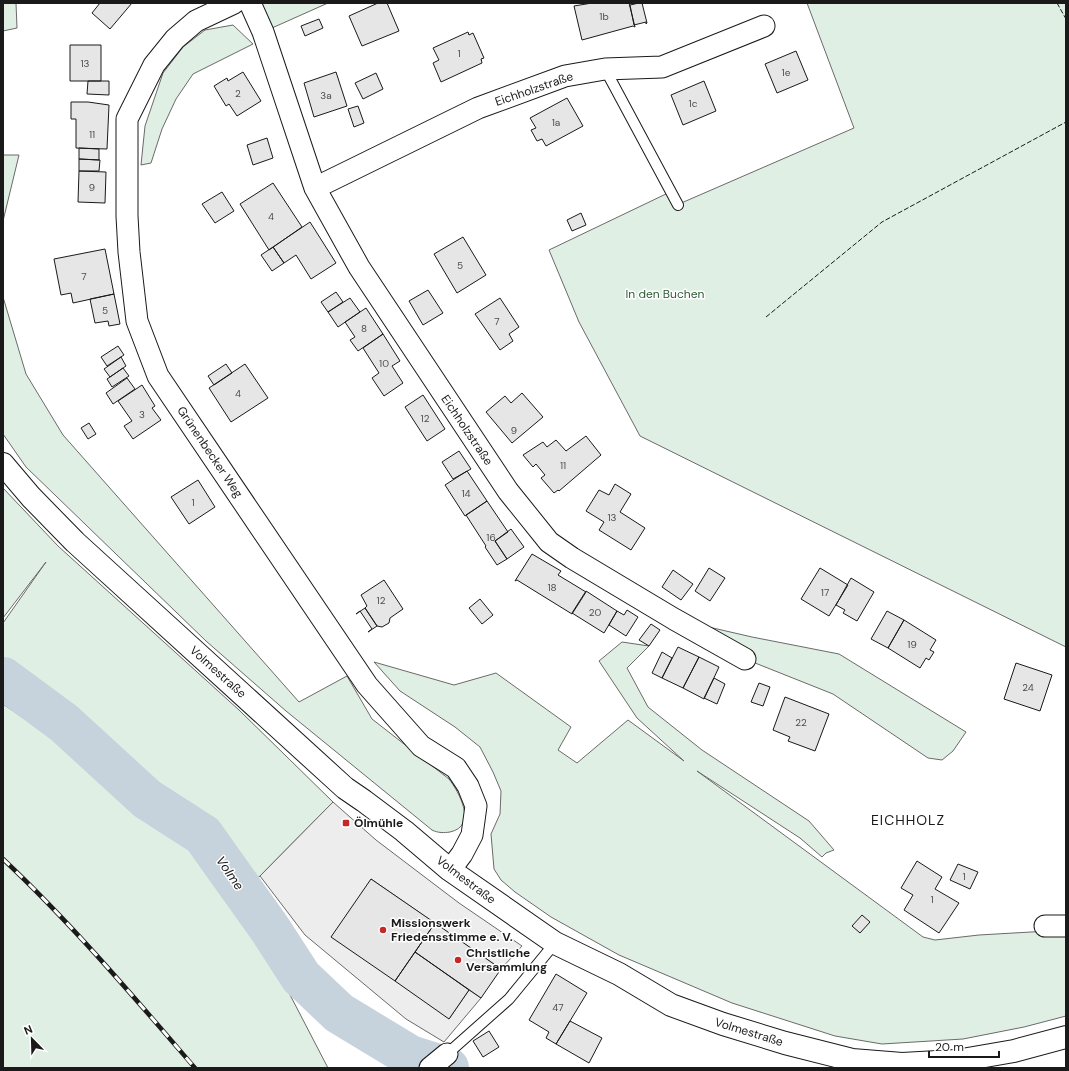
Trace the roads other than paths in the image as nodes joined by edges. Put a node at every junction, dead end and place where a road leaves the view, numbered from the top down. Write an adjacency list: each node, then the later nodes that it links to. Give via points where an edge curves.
1 (234, 3): 9 (street, Grünenbecker Weg, via 196,21 175,39 154,65 127,119 127,216 137,321 158,376 367,685 421,746 456,768 468,786 476,806 472,835)
2 (250, 3): 5 (street, Eichholzstraße, via 263,32)
3 (764, 26): 4 (street, Eichholzstraße, via 662,66)
4 (605, 69): 5 (street, Eichholzstraße, via 565,76 478,108); 6 (lane)
5 (315, 188): 8 (street, Eichholzstraße, via 368,280 508,491 548,542 674,619)
6 (678, 204)
7 (3, 464): 9 (main road, Volmestraße, via 75,542 345,788 404,830)
8 (745, 658)
9 (450, 870): 12 (main road, Volmestraße)
10 (1045, 926): 11 (street)
11 (1066, 926)
12 (555, 943): 13 (main road, Volmestraße, via 619,974 671,1005 784,1043 852,1060 902,1064 956,1060 1014,1051); 14 (lane, via 509,999)
13 (1066, 1037)
14 (448, 1054): 15 (street)
15 (430, 1068)

